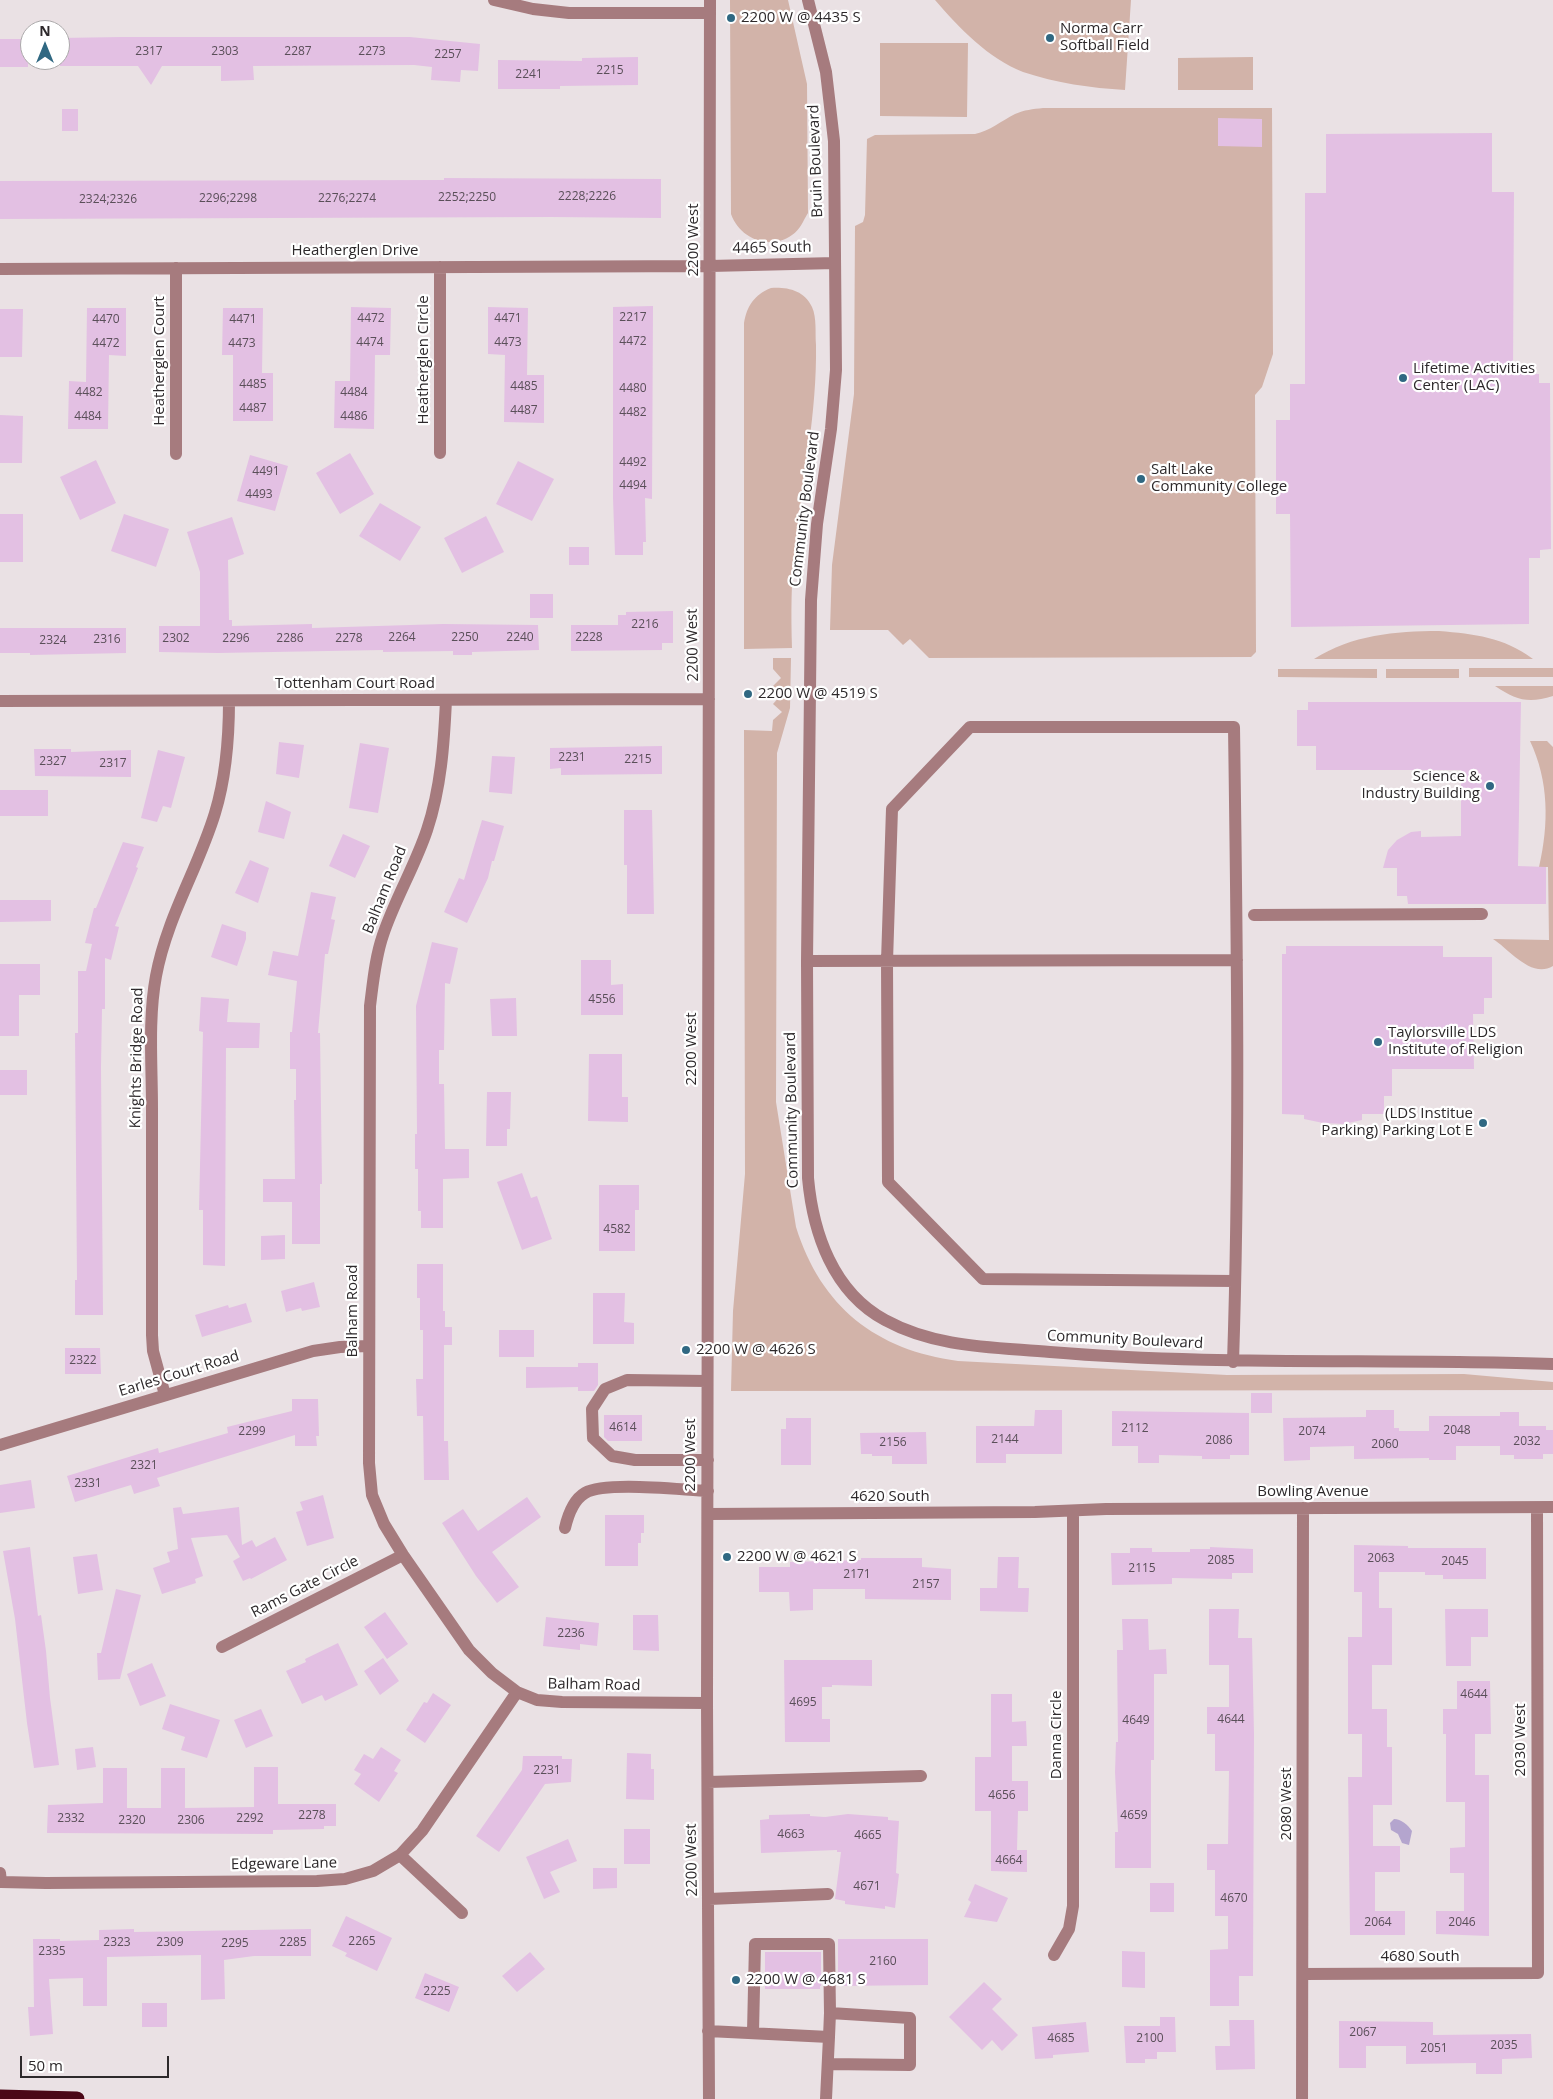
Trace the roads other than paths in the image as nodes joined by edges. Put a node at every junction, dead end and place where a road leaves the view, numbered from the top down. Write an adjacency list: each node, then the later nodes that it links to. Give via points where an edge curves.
1 (494, 0): 3 (street, via 569,13)
2 (808, 0): 4 (street, Bruin Boulevard, via 831,107)
3 (710, 6): 6 (street, 2200 West)
4 (835, 262): 6 (street, 4465 South); 18 (street, Community Boulevard, via 836,370 810,600)
5 (440, 266): 6 (street, Heatherglen Drive); 7 (street, Heatherglen Drive); 9 (street, Heatherglen Circle)
6 (710, 266): 11 (street, 2200 West)
7 (176, 268): 8 (street, Heatherglen Drive); 10 (street, Heatherglen Court)
8 (0, 269)
9 (440, 453)
10 (176, 454)
11 (709, 699): 12 (street, Tottenham Court Road); 24 (street, 2200 West)
12 (446, 700): 14 (street, Tottenham Court Road); 21 (street, Balham Road, via 435,804 382,937 373,978 369,1036)
13 (0, 701): 14 (street, Tottenham Court Road)
14 (229, 701): 25 (street, Knights Bridge Road, via 226,756 215,813 171,919 155,986 152,1041 152,1335)
15 (1482, 914): 16 (street)
16 (1254, 915)
17 (1237, 960): 19 (street); 19 (street, via 1234,727 970,727 892,809); 20 (street)
18 (807, 961): 19 (street); 22 (street, Community Boulevard, via 810,1201 829,1262 852,1294 884,1320 918,1335 953,1344)
19 (887, 961): 20 (street, via 888,1182 983,1279)
20 (1235, 1281): 22 (street)
21 (369, 1346): 25 (street, Earles Court Road, via 313,1351); 35 (street, Balham Road, via 372,1495 384,1524)
22 (1233, 1362): 23 (street, Community Boulevard)
23 (1553, 1364)
24 (707, 1381): 27 (street, 2200 West); 27 (street, via 627,1380 605,1389 592,1409 593,1438 612,1456 635,1460)
25 (165, 1396): 26 (street, Earles Court Road)
26 (0, 1445)
27 (708, 1460): 28 (street, 2200 West)
28 (708, 1491): 33 (street, 2200 West); 34 (street, via 604,1487 584,1493 568,1512)
29 (1553, 1507): 31 (street, Bowling Avenue)
30 (1303, 1508): 31 (street, Bowling Avenue); 32 (street, Bowling Avenue); 48 (street, 2080 West)
31 (1537, 1508): 47 (street, 2030 West)
32 (1073, 1510): 33 (street, 4620 South); 46 (street, Danna Circle, via 1073,1906 1069,1929)
33 (708, 1514): 38 (street, 2200 West)
34 (565, 1528)
35 (403, 1555): 36 (street, Rams Gate Circle); 37 (street, Balham Road, via 469,1650)
36 (222, 1647)
37 (517, 1692): 38 (street, Balham Road, via 537,1700 562,1702); 41 (street, Edgeware Lane, via 422,1831)
38 (707, 1703): 40 (street, 2200 West)
39 (920, 1776): 40 (street)
40 (708, 1782): 44 (street, 2200 West)
41 (400, 1855): 42 (street, Edgeware Lane, via 373,1871 345,1879 317,1881 1,1882); 45 (street)
42 (0, 1873)
43 (828, 1894): 44 (street)
44 (709, 1899): 50 (street, 2200 West)
45 (462, 1914)
46 (1054, 1956)
47 (1538, 1973): 48 (street, 4680 South)
48 (1303, 1974): 58 (street, 2080 West)
49 (830, 2013): 51 (street, via 829,1944 755,1944); 52 (street); 53 (street, via 910,2018 910,2065)
50 (708, 2031): 51 (street); 56 (street, 2200 West)
51 (753, 2032): 52 (street)
52 (829, 2037): 53 (street)
53 (828, 2064): 57 (street)
54 (0, 2097): 55 (highway)
55 (77, 2099)
56 (709, 2099)
57 (826, 2099)
58 (1302, 2099)

